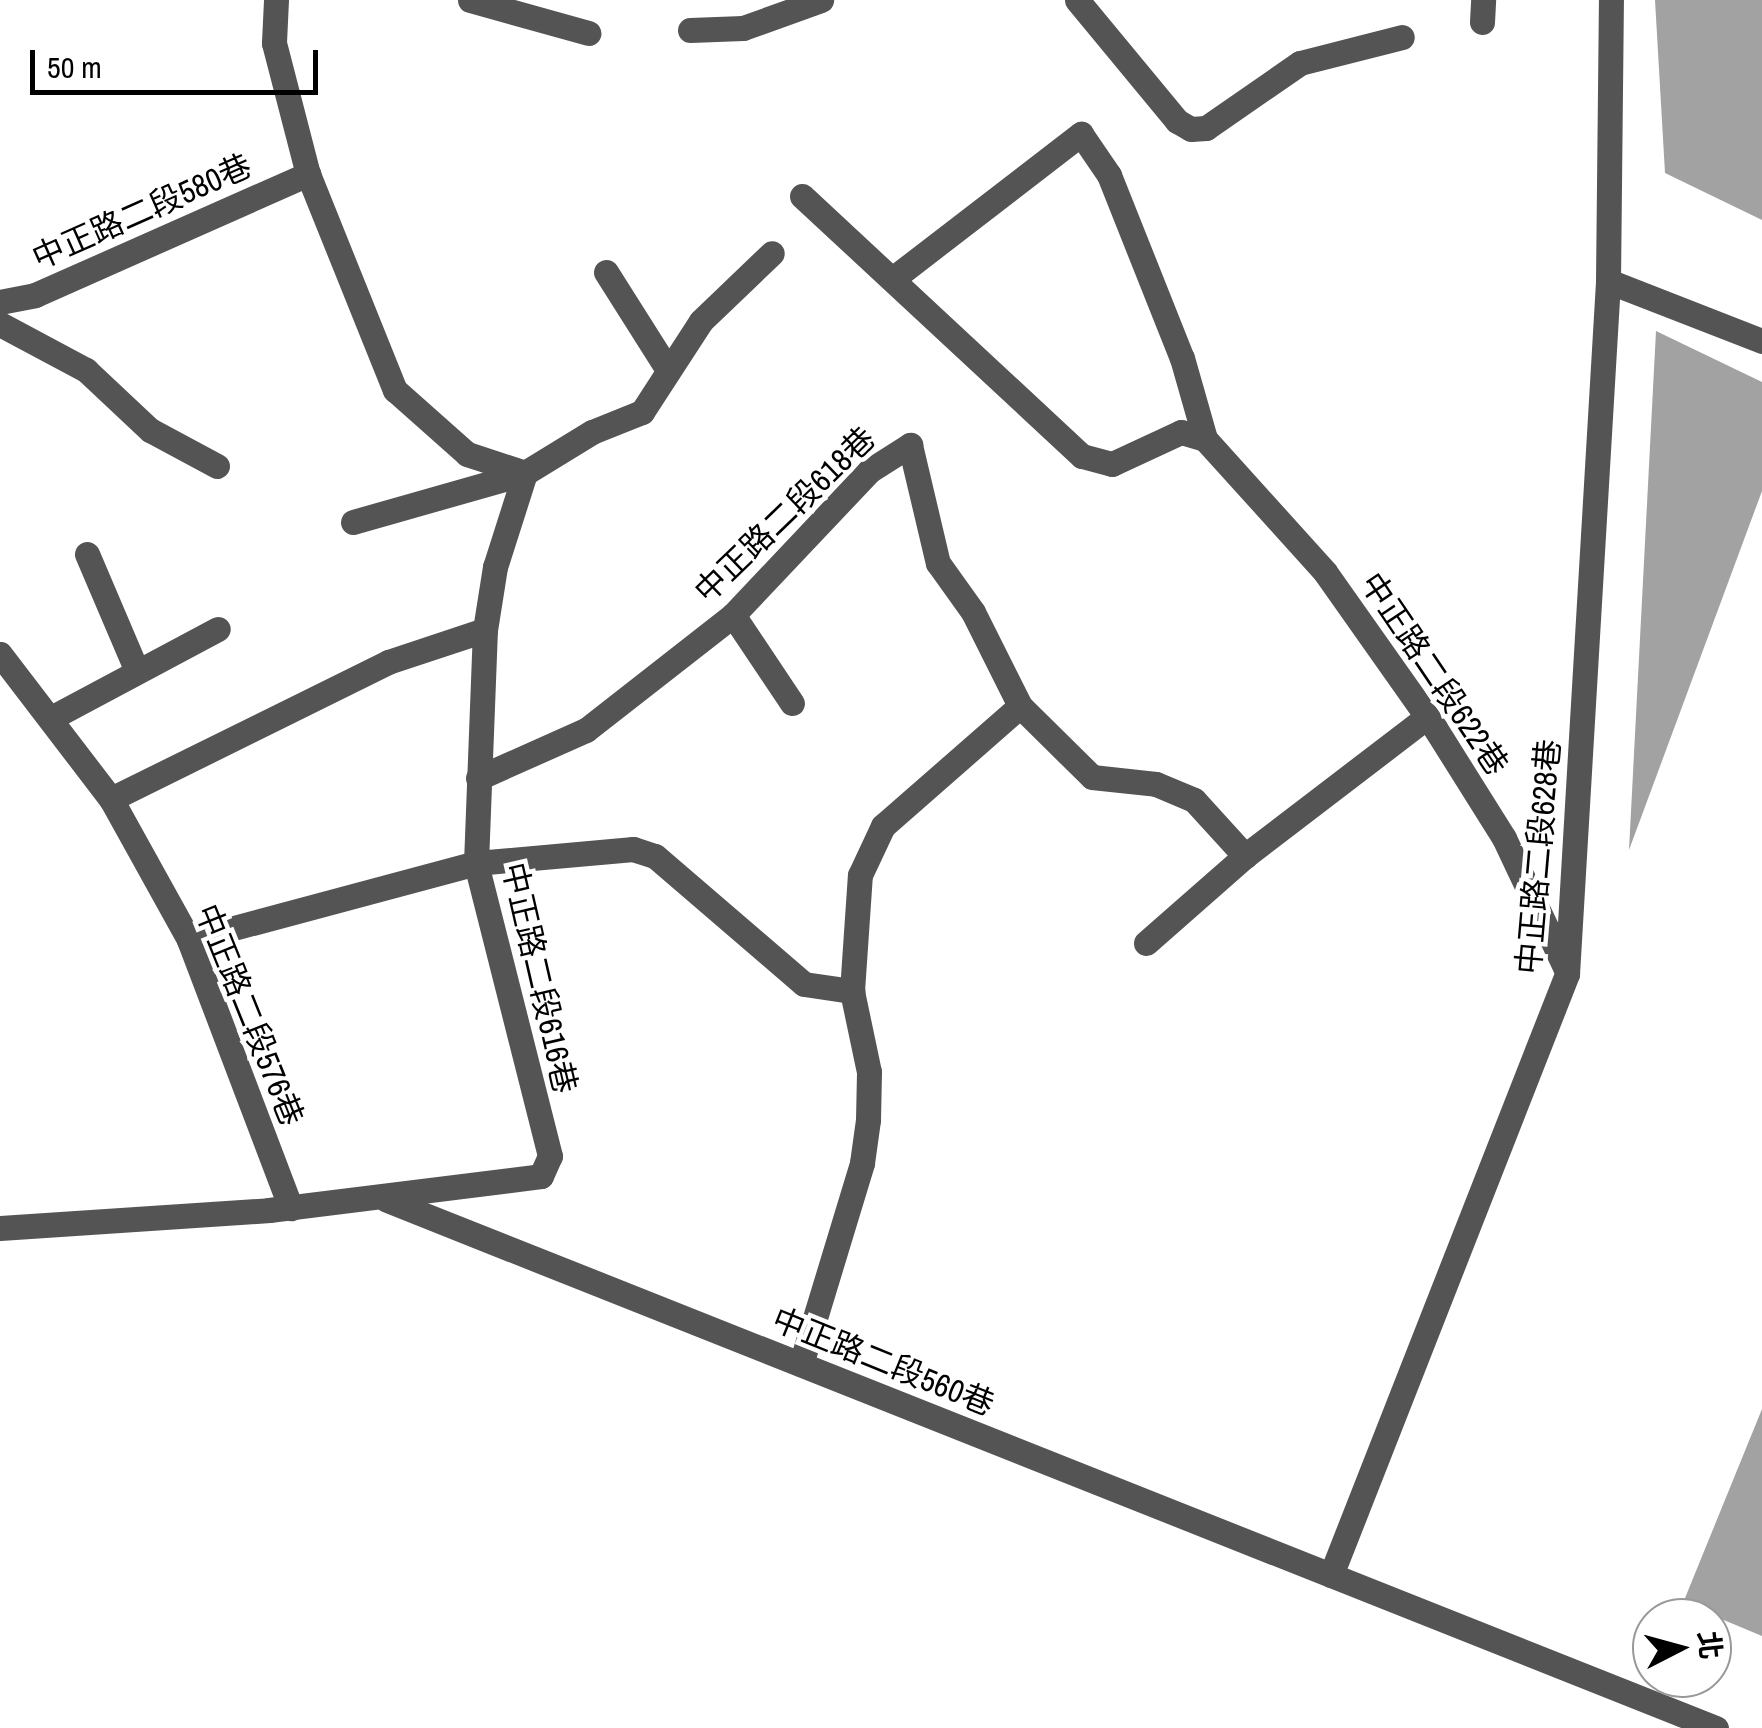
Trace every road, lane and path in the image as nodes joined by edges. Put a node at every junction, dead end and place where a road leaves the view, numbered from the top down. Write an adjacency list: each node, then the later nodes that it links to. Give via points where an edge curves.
1 (276, 0): 9 (street, via 274,44)
2 (470, 0): 7 (street)
3 (820, 0): 6 (street, via 743,28)
4 (1077, 0): 8 (street, via 1177,121 1191,129 1206,128 1300,64)
5 (1611, 0): 14 (street, 中正路二段628巷)
6 (690, 30)
7 (588, 33)
8 (1402, 37)
9 (308, 174): 15 (street, 中正路二段580巷, via 34,295); 21 (street, via 406,406 467,454)
10 (802, 196): 13 (street)
11 (772, 253): 18 (street, via 700,321)
12 (606, 272): 18 (street)
13 (895, 277): 19 (street, via 1096,464 1112,464 1180,432); 19 (street, 中正路二段622巷, via 1081,134 1110,175 1182,358)
14 (1608, 281): 17 (street); 39 (street, 中正路二段628巷)
15 (0, 302)
16 (0, 324): 20 (street, via 86,370 150,430)
17 (1762, 341)
18 (668, 370): 21 (street, via 642,412 592,432)
19 (1205, 439): 31 (street, 中正路二段622巷, via 1316,561)
20 (218, 466)
21 (526, 473): 22 (street); 26 (street, 中正路二段616巷, via 495,566)
22 (353, 522)
23 (87, 554): 28 (street)
24 (733, 615): 29 (street); 30 (street, 中正路二段618巷, via 869,471 910,445 938,563 973,612); 33 (street, 中正路二段618巷, via 586,730)
25 (218, 630): 28 (street)
26 (485, 630): 33 (street, 中正路二段616巷); 34 (street, via 388,662)
27 (0, 654): 32 (street, 中正路二段576巷)
28 (137, 670): 32 (street)
29 (792, 703)
30 (1020, 706): 35 (street, 中正路二段618巷, via 1092,777 1156,784 1194,800); 40 (street, via 883,826 869,848 860,875)
31 (1427, 717): 35 (street); 39 (street, 中正路二段622巷, via 1512,853)
32 (51, 718): 34 (street, 中正路二段576巷)
33 (478, 778): 36 (street, 中正路二段616巷)
34 (111, 799): 37 (street, 中正路二段576巷)
35 (1245, 856): 38 (street)
36 (476, 863): 37 (street); 40 (street, via 581,850 634,849 655,856 785,971 804,984); 41 (street, 中正路二段616巷, via 550,1156 541,1176 522,1182)
37 (188, 940): 42 (street, 中正路二段576巷)
38 (1146, 943)
39 (1567, 974): 45 (street, 中正路二段628巷)
40 (852, 992): 44 (street, via 869,1072 868,1120 862,1163)
41 (381, 1198): 42 (street, 中正路二段560巷); 44 (street, 中正路二段560巷)
42 (291, 1208): 43 (street, 中正路二段560巷)
43 (0, 1228)
44 (801, 1364): 45 (street, 中正路二段560巷)
45 (1331, 1575): 46 (street, 中正路二段560巷)
46 (1716, 1728)

